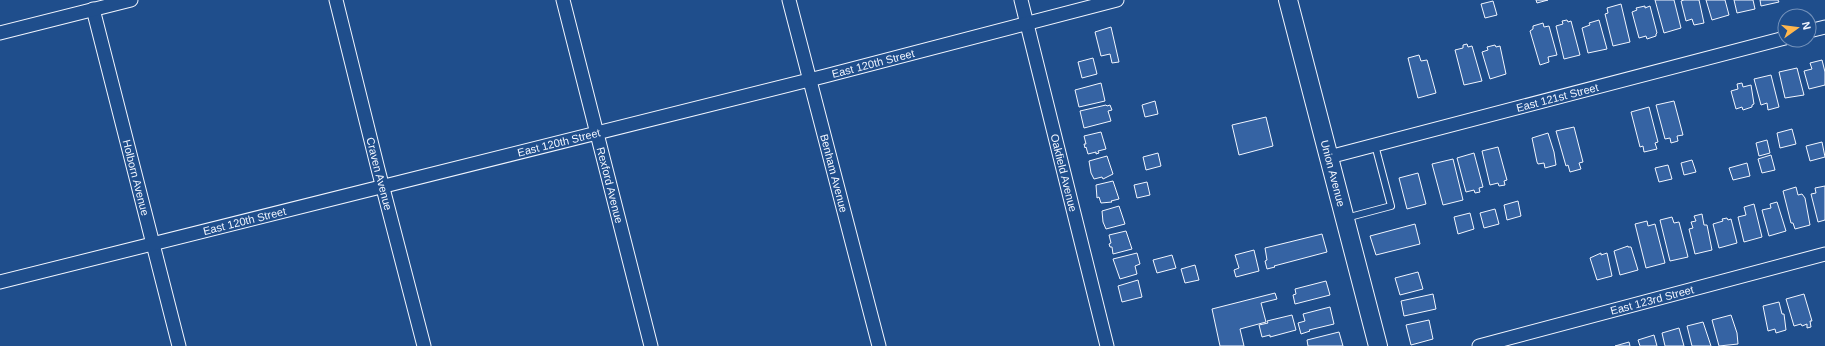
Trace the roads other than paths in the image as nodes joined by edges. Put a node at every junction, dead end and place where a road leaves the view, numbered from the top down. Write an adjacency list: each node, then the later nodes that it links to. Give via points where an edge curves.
1 (131, 0): 8 (street)
2 (336, 0): 16 (street, Craven Avenue)
3 (563, 0): 13 (street, Rexford Avenue)
4 (789, 0): 12 (street, Benham Avenue)
5 (1021, 0): 9 (street, Oakfield Avenue)
6 (1117, 0): 9 (street, East 120th Street)
7 (1288, 0): 15 (main road, Union Avenue)
8 (93, 9): 10 (street); 18 (street, Holborn Avenue)
9 (1028, 23): 12 (street, East 120th Street); 25 (street, Oakfield Avenue, via 1030,40)
10 (0, 33)
11 (1777, 40): 14 (street, East 121st Street)
12 (810, 80): 13 (street, East 120th Street); 24 (street, Benham Avenue)
13 (596, 133): 16 (street, East 120th Street); 23 (street, Rexford Avenue)
14 (1375, 145): 15 (street, East 121st Street); 17 (lane, via 1391,206)
15 (1329, 157): 17 (main road, Union Avenue)
16 (383, 186): 18 (street, East 120th Street); 22 (street, Craven Avenue)
17 (1345, 218): 26 (main road, Union Avenue)
18 (153, 244): 20 (street, East 120th Street); 21 (street, Holborn Avenue)
19 (1825, 254): 27 (street, East 123rd Street)
20 (0, 282)
21 (179, 346)
22 (424, 346)
23 (651, 346)
24 (879, 346)
25 (1107, 346)
26 (1378, 346)
27 (1479, 346)

